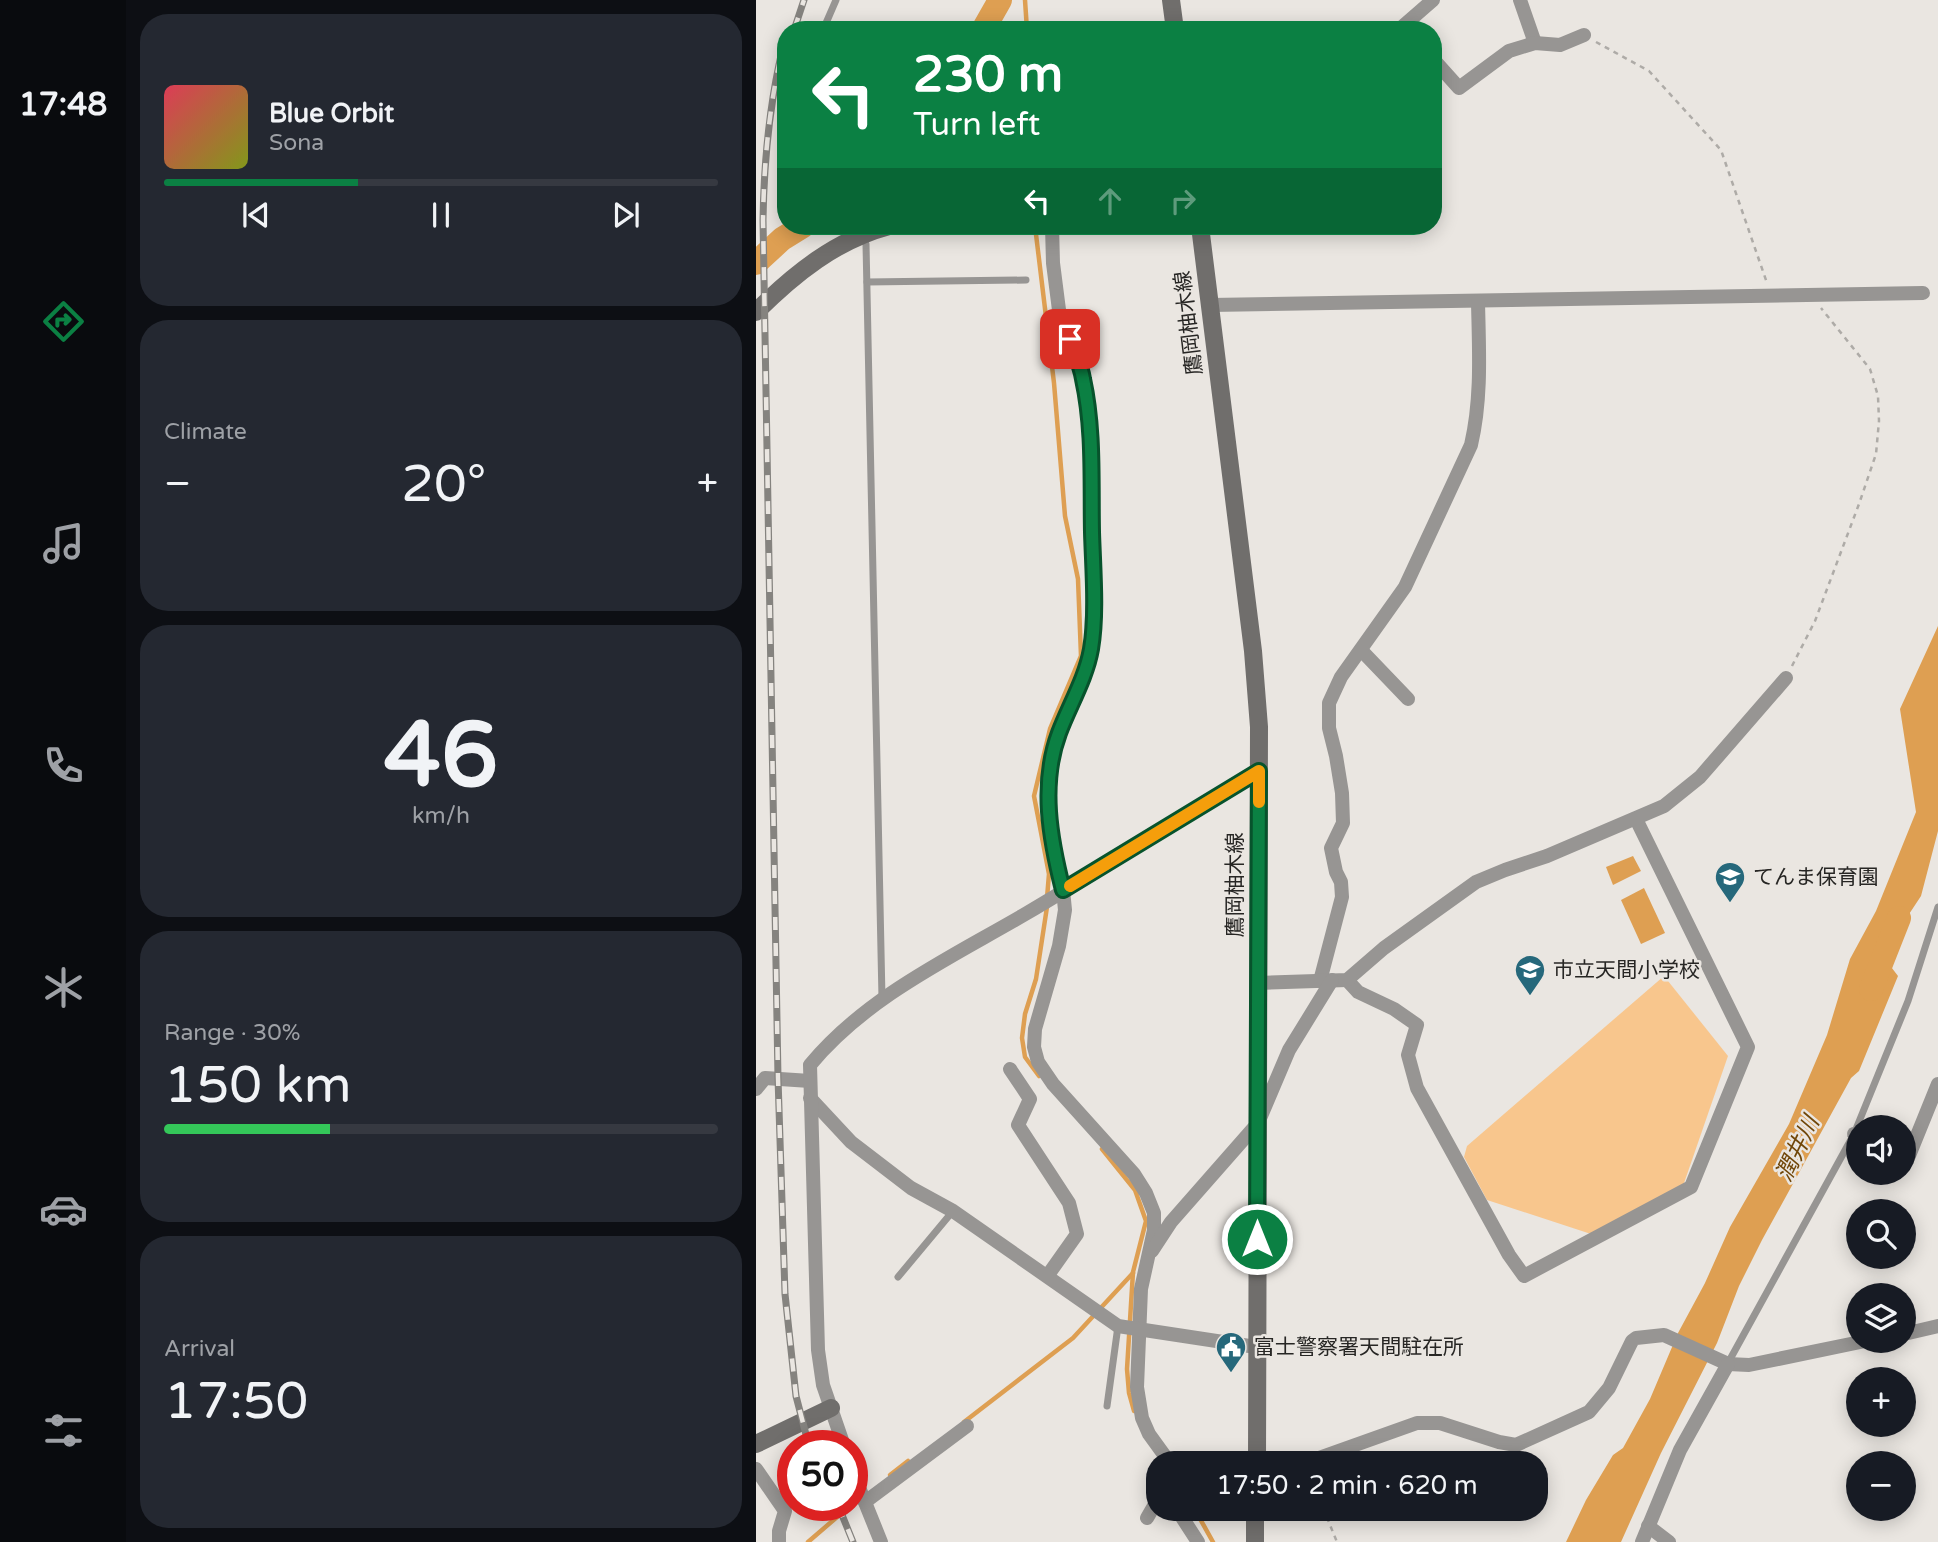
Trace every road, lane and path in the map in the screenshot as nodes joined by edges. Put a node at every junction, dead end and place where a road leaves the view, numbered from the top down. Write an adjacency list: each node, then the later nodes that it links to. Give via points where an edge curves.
1 (836, 0): 5 (lane)
2 (1171, 0): 6 (main road)
3 (1433, 0): 7 (street)
4 (1520, 0): 9 (street)
5 (827, 21)
6 (1174, 21)
7 (1410, 21)
8 (1584, 36): 9 (street, via 1560,45); 19 (path, via 1649,71 1721,150)
9 (1535, 43): 10 (street, via 1509,51 1459,88)
10 (1442, 69)
11 (854, 235): 22 (main road, via 807,265)
12 (860, 235): 16 (lane, via 866,244)
13 (1052, 235): 28 (street, via 1059,310 1083,376 1089,412 1093,581 1091,648 1051,762 1050,824)
14 (1201, 235): 21 (main road, 鷹岡柚木線)
15 (1026, 280): 16 (lane)
16 (867, 282): 32 (lane)
17 (1923, 293): 18 (street)
18 (1811, 296): 19 (street); 24 (path, via 1870,369 1879,421 1875,454 1858,504 1815,621)
19 (1771, 297): 20 (street)
20 (1478, 302): 21 (street); 23 (street, via 1480,388 1471,445 1405,587)
21 (1210, 305): 26 (main road, 鷹岡柚木線, via 1254,662)
22 (756, 312)
23 (1361, 650): 25 (street); 30 (street, via 1329,703 1343,823 1331,848 1342,897)
24 (1786, 678): 27 (street, via 1700,777 1664,806)
25 (1408, 699)
26 (1259, 771): 28 (street); 31 (main road, 鷹岡柚木線)
27 (1636, 819): 30 (street, via 1476,882); 30 (street, via 1748,1047 1691,1187 1524,1276 1418,1088 1408,1055 1417,1025)
28 (1061, 891): 32 (street); 43 (street, via 1065,910 1059,946 1034,1047 1053,1084 1116,1152 1146,1193 1154,1213)
29 (1938, 906): 38 (lane, via 1908,1001)
30 (1333, 980): 31 (street); 39 (street, via 1289,1050)
31 (1258, 983): 39 (main road, 鷹岡柚木線)
32 (882, 999): 35 (street, via 827,1045 810,1065)
33 (1010, 1069): 44 (street, via 1030,1099 1018,1125 1069,1203 1077,1234)
34 (759, 1080): 35 (street)
35 (810, 1081): 37 (street)
36 (1938, 1084): 40 (street)
37 (810, 1098): 42 (street, via 852,1142 911,1188); 54 (street, via 818,1350)
38 (1864, 1115)
39 (1258, 1124): 43 (street, via 1171,1222); 51 (main road, 鷹岡柚木線)
40 (1916, 1138)
41 (1846, 1153): 52 (lane)
42 (953, 1211): 44 (street); 45 (lane)
43 (1148, 1257): 48 (street)
44 (1048, 1275): 46 (street)
45 (898, 1277)
46 (1118, 1326): 48 (street); 53 (lane)
47 (1938, 1326): 49 (street)
48 (1138, 1329): 51 (street); 58 (street, via 1137,1387 1142,1418)
49 (1916, 1331)
50 (1846, 1345): 52 (street, via 1749,1365)
51 (1256, 1347): 59 (main road, 鷹岡柚木線)
52 (1728, 1364): 60 (street, via 1664,1335 1632,1341 1609,1388 1589,1412 1516,1445 1440,1423 1417,1423); 67 (street, via 1680,1450)
53 (1107, 1406)
54 (831, 1408): 56 (street); 57 (main road)
55 (967, 1426): 62 (street)
56 (839, 1430)
57 (756, 1444)
58 (1161, 1451)
59 (1257, 1451)
60 (1338, 1451)
61 (756, 1469): 68 (street, via 785,1511)
62 (868, 1500)
63 (868, 1510): 69 (street)
64 (1184, 1521): 70 (street)
65 (1255, 1521): 71 (main road)
66 (1328, 1521): 72 (path)
67 (1648, 1526): 73 (street); 74 (street)
68 (779, 1542)
69 (881, 1542)
70 (1198, 1542)
71 (1255, 1542)
72 (1337, 1542)
73 (1642, 1542)
74 (1669, 1542)

